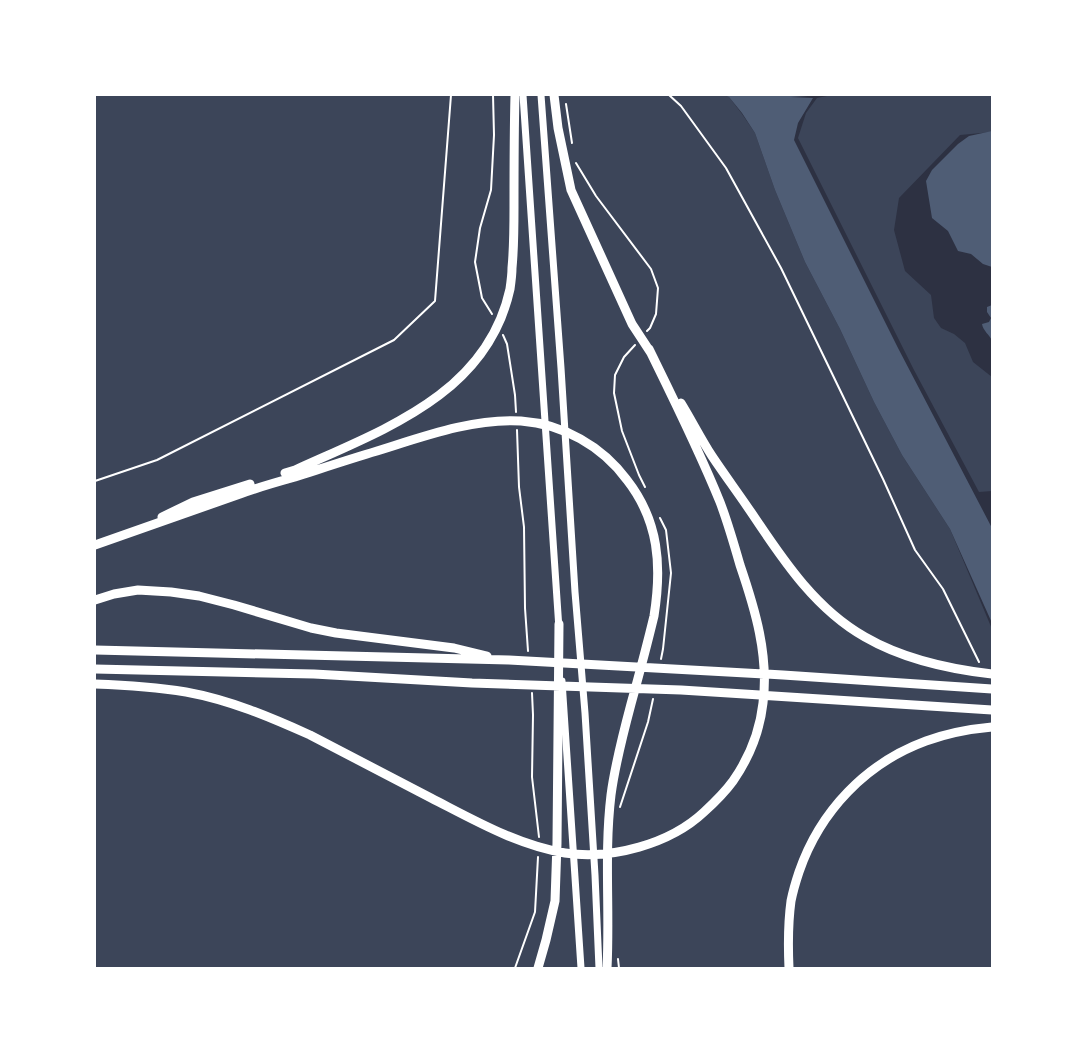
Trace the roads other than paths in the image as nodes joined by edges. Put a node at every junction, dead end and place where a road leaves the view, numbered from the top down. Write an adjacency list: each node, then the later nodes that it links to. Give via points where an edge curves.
1 (515, 95): 6 (highway, via 514,244 510,287 494,333 472,365 431,402 382,430 295,470 193,502)
2 (523, 95): 9 (main road)
3 (541, 95): 20 (main road, via 585,713)
4 (554, 95): 5 (highway, via 571,190 632,324)
5 (649, 349): 13 (highway, via 711,455 780,555 822,605 842,623 886,648 927,662 978,669); 14 (highway, via 721,504 755,613 764,660 763,702 758,729 748,755 733,781 716,801 698,818 681,829 650,844 626,851 584,855 546,849 518,841 310,735 234,704 186,692)
6 (127, 534): 7 (highway); 21 (highway, via 242,493 365,454 446,431 493,422 537,423 563,431 602,453 632,485 647,514 654,535 658,568 654,616 620,744 611,796 607,872)
7 (95, 545)
8 (95, 600): 11 (highway, via 138,590 199,596 311,628 454,648)
9 (558, 624): 18 (highway, via 556,901); 19 (main road)
10 (95, 650): 11 (highway)
11 (509, 660): 15 (highway)
12 (95, 669): 16 (highway, via 314,674 472,683 748,693)
13 (992, 674)
14 (95, 684)
15 (988, 689)
16 (992, 710)
17 (992, 727): 22 (highway, via 948,734 900,753 879,765 843,796 816,832 804,856 796,881 789,922)
18 (538, 968)
19 (581, 968)
20 (599, 968)
21 (607, 968)
22 (790, 968)

